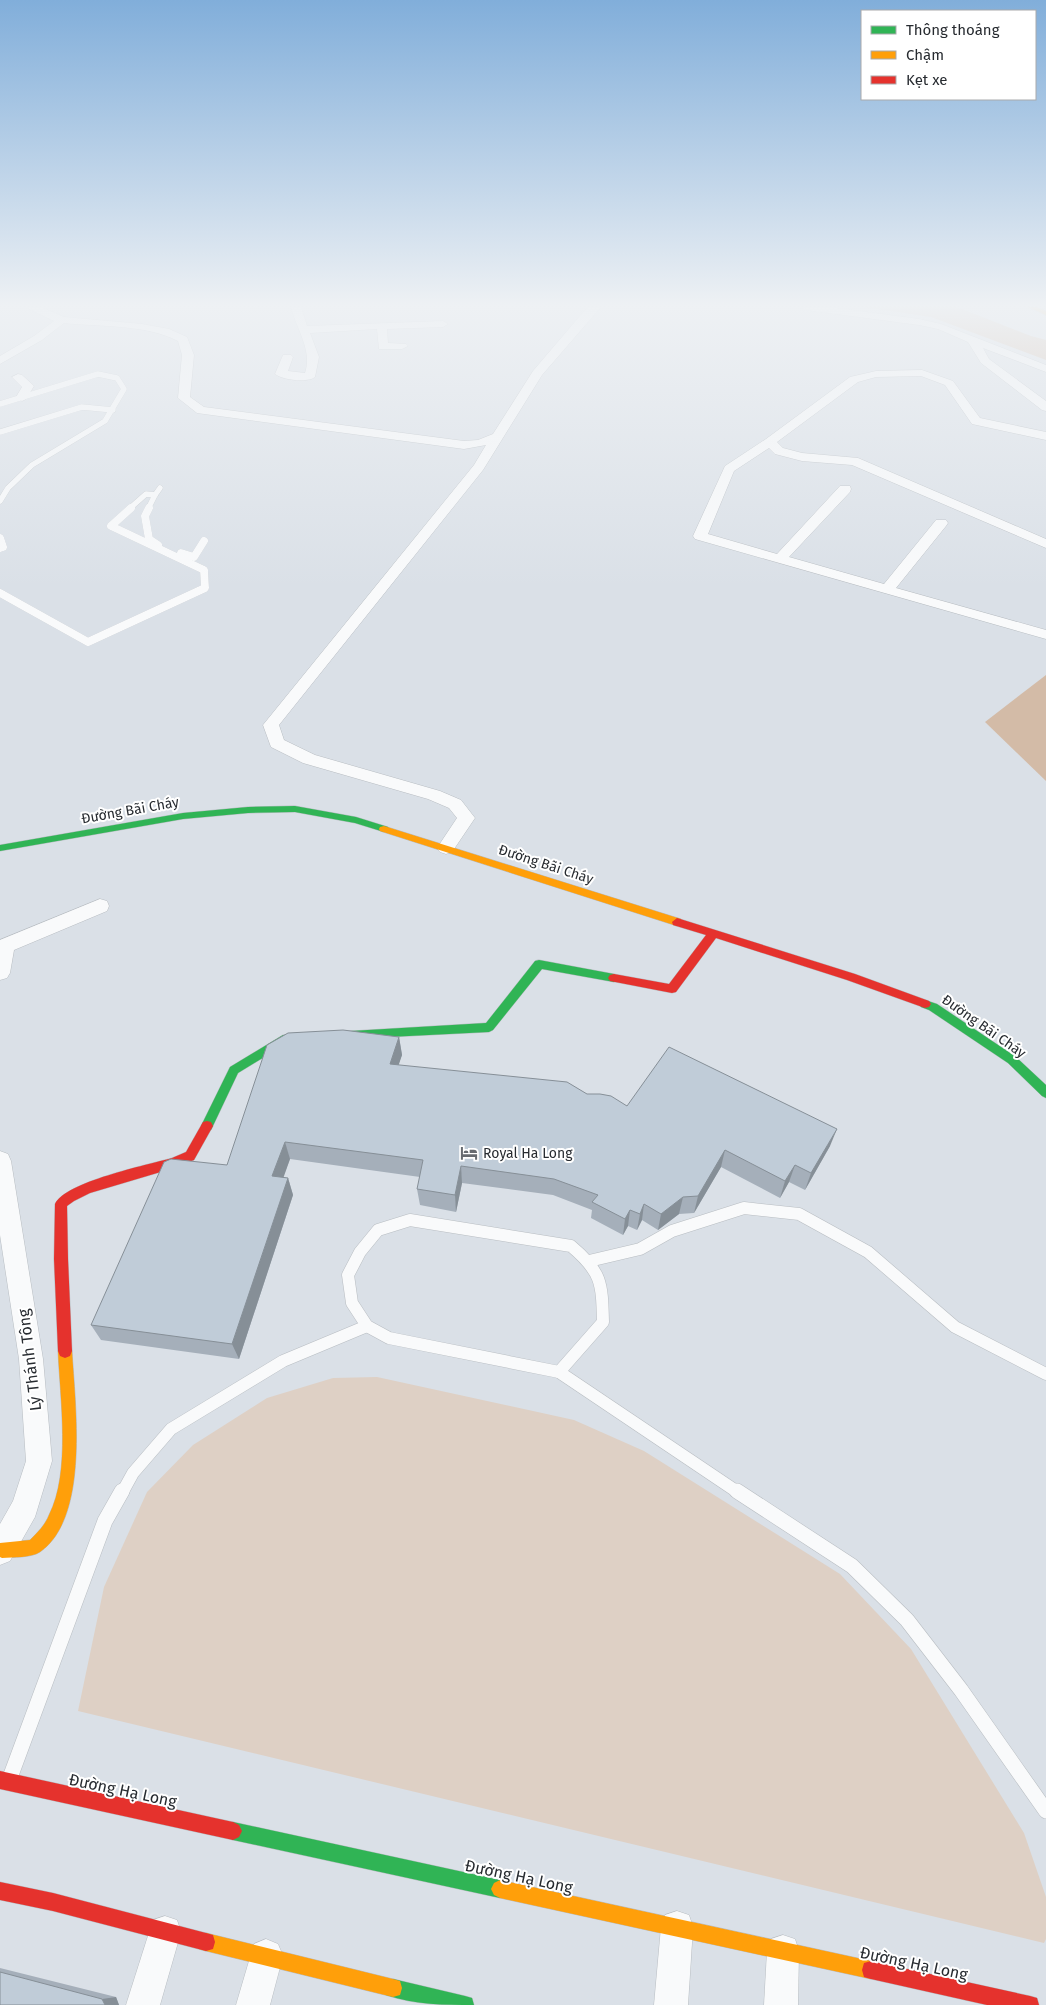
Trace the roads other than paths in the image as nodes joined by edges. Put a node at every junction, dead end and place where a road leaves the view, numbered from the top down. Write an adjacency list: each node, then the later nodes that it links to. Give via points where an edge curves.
1 (118, 401): 6 (lane)
2 (188, 401): 9 (street, via 201,410 464,445)
3 (519, 401): 9 (street)
4 (825, 401): 10 (street)
5 (961, 401): 8 (street, via 976,421)
6 (113, 410): 7 (lane, via 82,407); 14 (lane, via 105,420 27,469 4,492)
7 (0, 432)
8 (1046, 436)
9 (497, 437): 26 (street, via 479,468 271,725 277,743 309,759 455,804 466,818)
10 (770, 442): 18 (street, via 779,451 802,457 854,461); 20 (street, via 729,469 700,536)
11 (160, 488): 13 (lane)
12 (845, 489): 20 (street)
13 (155, 495): 21 (lane, via 145,516 149,539); 21 (lane, via 146,494 111,526)
14 (0, 501)
15 (941, 523): 22 (street)
16 (0, 538): 19 (lane)
17 (204, 541): 21 (lane)
18 (1046, 544)
19 (0, 548)
20 (780, 559): 22 (street)
21 (194, 561): 23 (lane, via 204,570 205,588 88,642)
22 (887, 590): 24 (street)
23 (0, 593)
24 (1046, 635)
25 (0, 848): 26 (main road, Đường Bãi Cháy, via 183,816 295,809 356,820)
26 (446, 848): 28 (main road, Đường Bãi Cháy)
27 (100, 906): 29 (street, via 7,945 3,950)
28 (714, 933): 30 (main road, Đường Bãi Cháy, via 852,976 933,1007 1012,1060); 36 (main road, via 672,989 539,964 489,1027 288,1038 234,1070 190,1156 87,1188 69,1197 61,1204 60,1210 60,1271 69,1471 60,1510 49,1532 34,1547)
29 (0, 973)
30 (1046, 1093)
31 (0, 1161): 36 (street, Lý Thánh Tông, via 31,1360 39,1460 25,1507)
32 (589, 1261): 33 (lane, via 571,1246 410,1220 378,1230 360,1252 348,1275 352,1304); 34 (lane, via 602,1287 603,1322); 35 (lane, via 640,1249 672,1230 744,1208 799,1214 868,1252 955,1327)
33 (367, 1326): 34 (lane, via 389,1338); 37 (lane, via 283,1361 172,1428 133,1473 106,1521)
34 (559, 1372): 38 (lane, via 852,1566 907,1620)
35 (1046, 1374)
36 (1, 1551)
37 (4, 1781): 40 (main road, Đường Hạ Long)
38 (1046, 1811)
39 (0, 1891): 41 (main road)
40 (677, 1927): 42 (main road, Đường Hạ Long); 47 (street)
41 (165, 1932): 43 (main road); 44 (street)
42 (783, 1951): 48 (street); 49 (main road, Đường Hạ Long)
43 (266, 1956): 45 (street); 46 (main road)
44 (143, 2005)
45 (253, 2005)
46 (466, 2005)
47 (672, 2005)
48 (781, 2005)
49 (1030, 2005)

